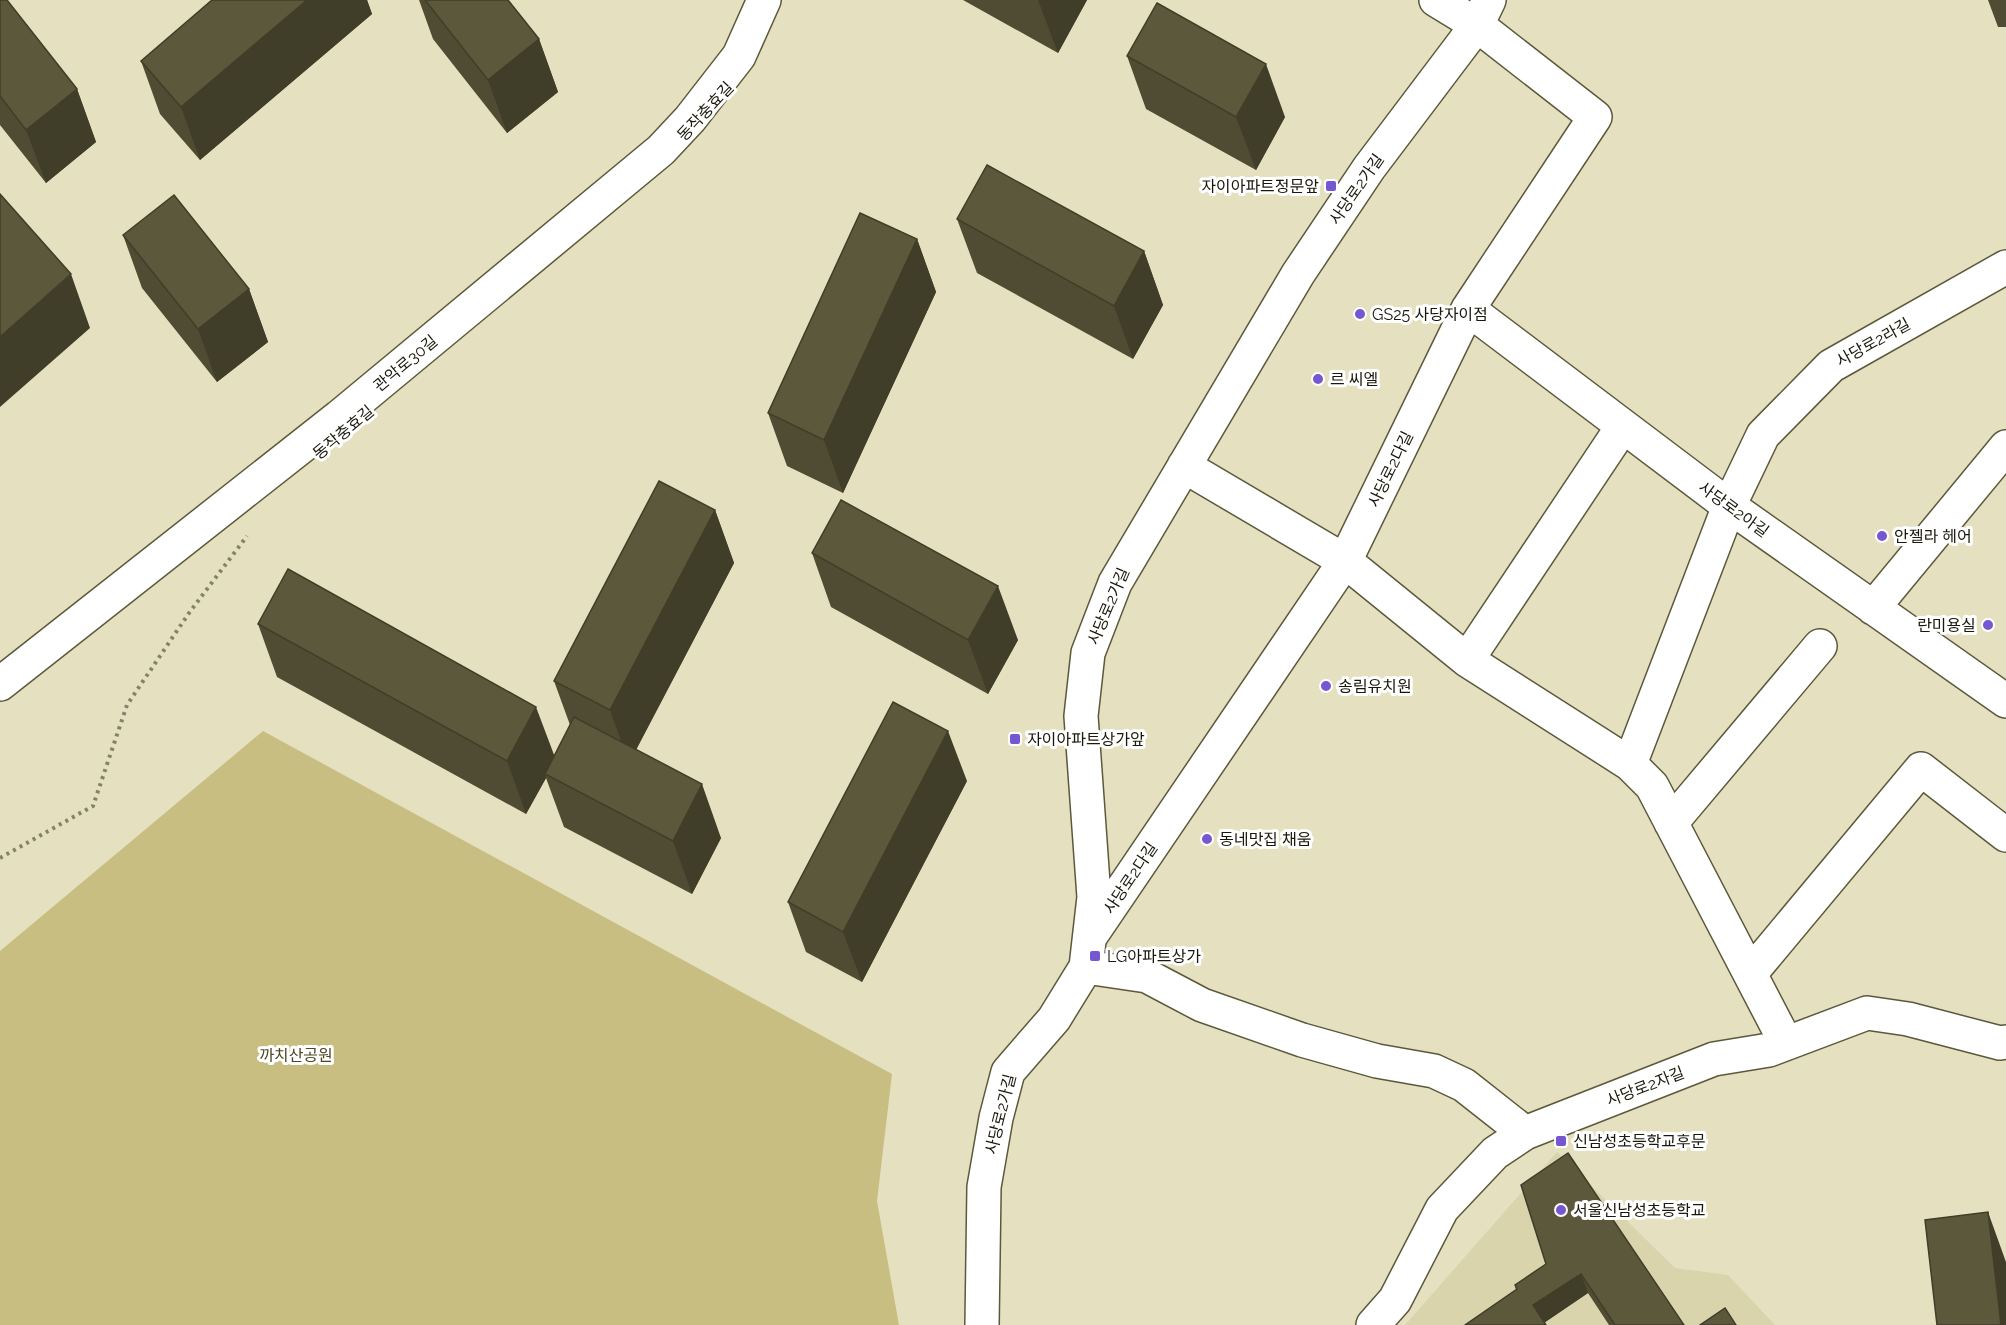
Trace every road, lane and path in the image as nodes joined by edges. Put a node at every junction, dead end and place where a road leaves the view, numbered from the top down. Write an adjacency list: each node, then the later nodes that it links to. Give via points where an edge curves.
1 (764, 0): 15 (street, 관악로30길, via 740,56 662,150 339,417)
2 (1436, 0): 3 (street)
3 (1483, 13): 5 (street, 사당로2다길, via 1595,117); 8 (street, 사당로2가길, via 1369,168 1298,274)
4 (2003, 273): 9 (street, 사당로2라길, via 1830,366 1763,435)
5 (1468, 309): 6 (street, 사당로2아길); 11 (street, 사당로2다길)
6 (1623, 426): 9 (street, 사당로2아길); 14 (street)
7 (2006, 447): 12 (street)
8 (1184, 466): 11 (street); 21 (street, 사당로2가길, via 1114,583 1088,653 1081,716 1094,897)
9 (1729, 506): 12 (street, 사당로2아길); 17 (street, 사당로2라길)
10 (251, 531): 20 (path, via 127,705 93,806)
11 (1345, 561): 14 (street); 21 (street, 사당로2다길)
12 (1873, 608): 16 (street, 사당로2아길)
13 (1820, 646): 18 (street)
14 (1467, 660): 17 (street)
15 (0, 684)
16 (2004, 697)
17 (1630, 764): 18 (street, via 1652,786)
18 (1671, 823): 22 (street)
19 (2006, 835): 22 (street, via 1921,769)
20 (0, 858)
21 (1088, 953): 25 (street, via 1147,976 1202,1005 1302,1040 1377,1061 1434,1071 1464,1085); 26 (street, 사당로2가길, via 1054,1018 1008,1072 984,1187)
22 (1750, 974): 24 (street)
23 (2006, 1042): 24 (street, 사당로2자길, via 1908,1018 1867,1013)
24 (1786, 1043): 25 (street, 사당로2자길, via 1769,1050 1714,1059)
25 (1525, 1133): 27 (street, 사당로2자길, via 1495,1154 1442,1209 1395,1300)
26 (982, 1325)
27 (1373, 1325)

